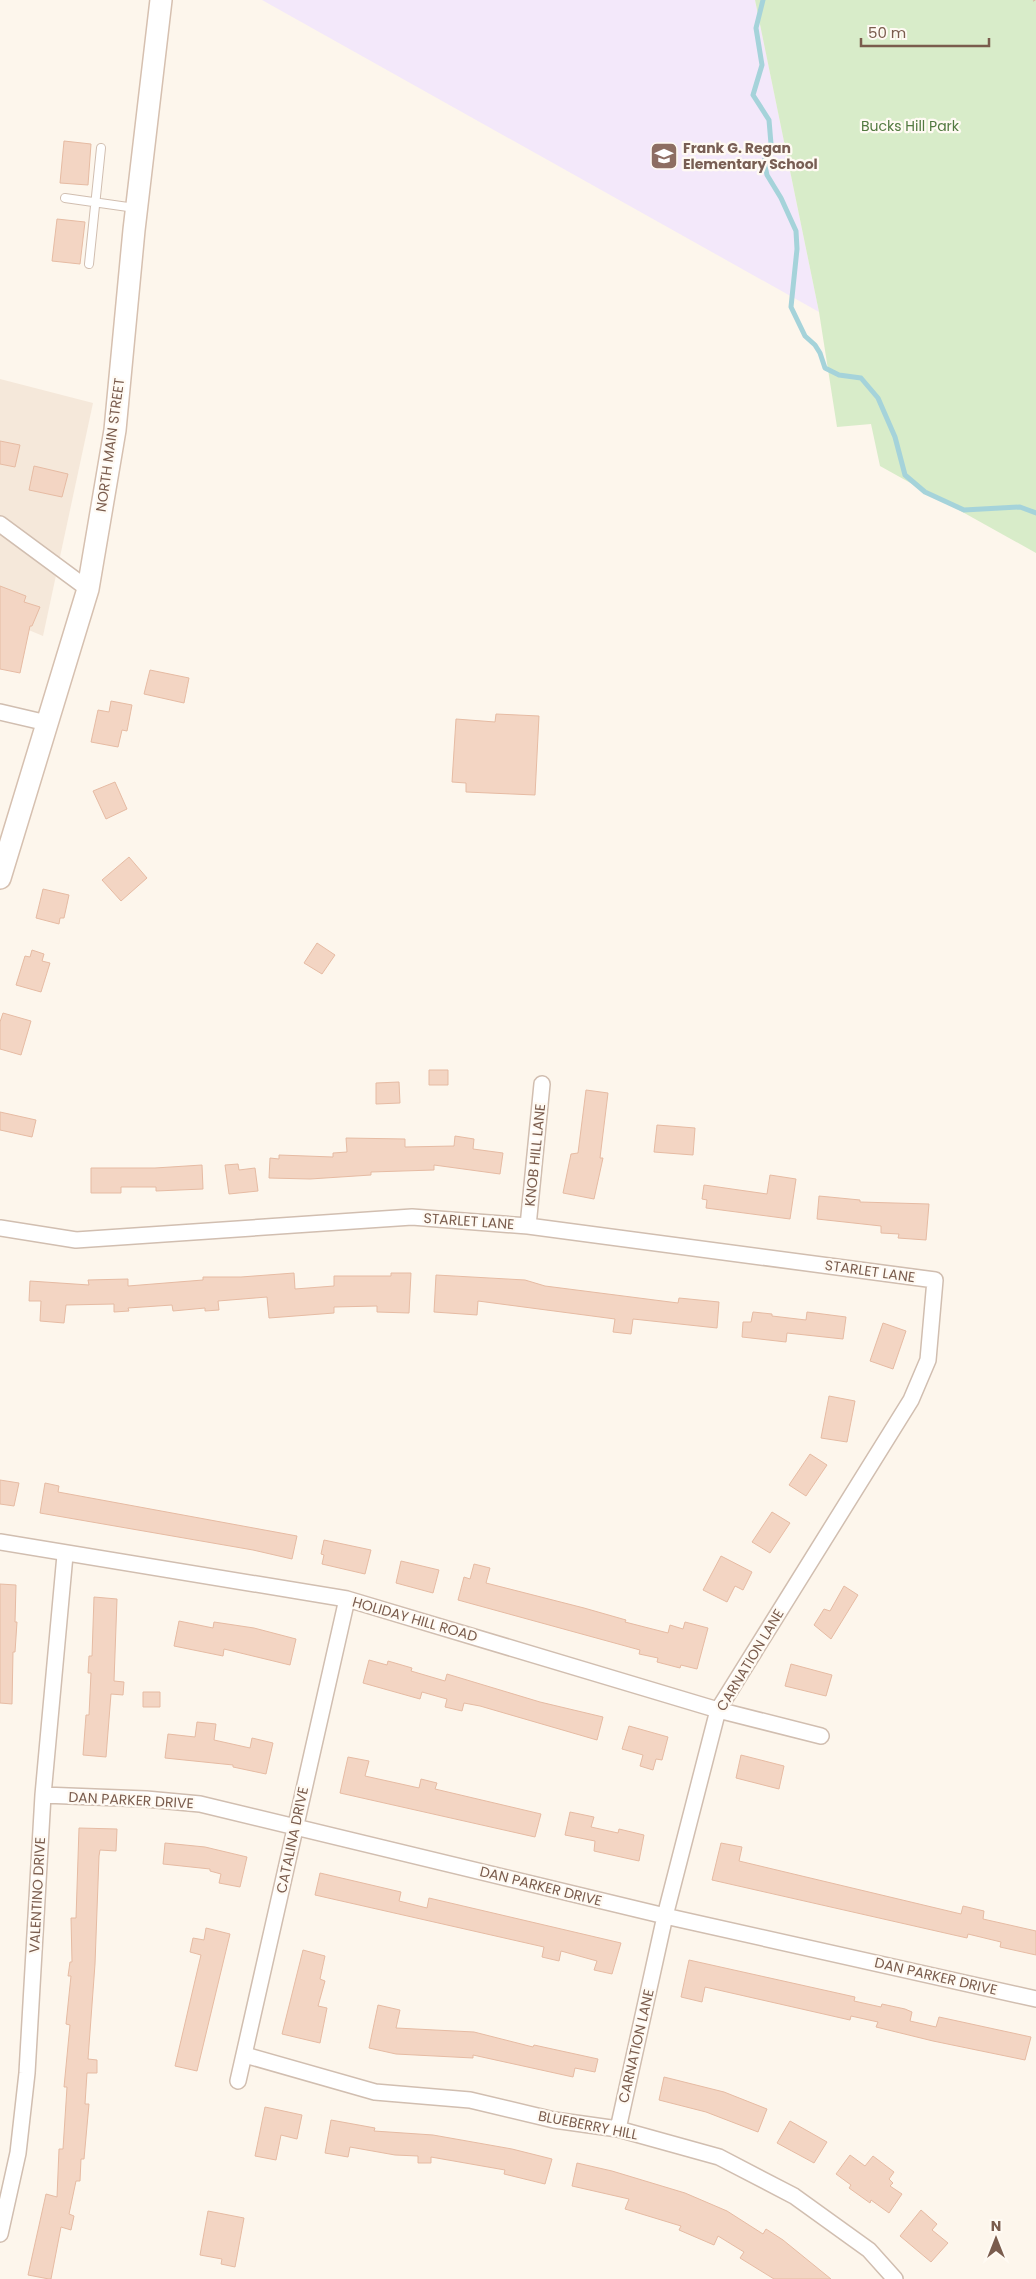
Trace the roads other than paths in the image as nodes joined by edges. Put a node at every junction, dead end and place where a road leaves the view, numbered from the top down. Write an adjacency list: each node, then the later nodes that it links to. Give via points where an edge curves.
1 (161, 0): 5 (main road, NORTH MAIN STREET)
2 (102, 148): 4 (lane)
3 (65, 198): 4 (lane)
4 (96, 202): 5 (lane); 6 (lane)
5 (136, 208): 8 (main road, NORTH MAIN STREET, via 115,430)
6 (89, 264)
7 (0, 524): 8 (street)
8 (88, 589): 10 (main road, NORTH MAIN STREET)
9 (0, 712): 10 (street)
10 (47, 723): 11 (main road, NORTH MAIN STREET)
11 (0, 878)
12 (542, 1084): 13 (street, KNOB HILL LANE)
13 (528, 1226): 14 (street, STARLET LANE, via 412,1217 76,1240); 15 (street, STARLET LANE)
14 (0, 1228)
15 (935, 1280): 19 (street, CARNATION LANE, via 928,1360 911,1400)
16 (0, 1542): 17 (street, HOLIDAY HILL ROAD)
17 (65, 1554): 18 (street, HOLIDAY HILL ROAD); 21 (street, VALENTINO DRIVE)
18 (347, 1599): 19 (street, HOLIDAY HILL ROAD); 22 (street, CATALINA DRIVE)
19 (718, 1710): 20 (street, HOLIDAY HILL ROAD); 23 (street, CARNATION LANE)
20 (821, 1736)
21 (43, 1795): 22 (street, DAN PARKER DRIVE, via 146,1798 200,1804); 28 (street, VALENTINO DRIVE, via 27,2073 18,2154)
22 (295, 1826): 23 (street, DAN PARKER DRIVE); 25 (street, CATALINA DRIVE)
23 (665, 1916): 24 (street, DAN PARKER DRIVE); 27 (street, CARNATION LANE)
24 (1036, 1999)
25 (245, 2055): 26 (street, CATALINA DRIVE); 27 (street, BLUEBERRY HILL, via 375,2092 470,2100 554,2120)
26 (238, 2081)
27 (618, 2129): 29 (street, BLUEBERRY HILL, via 718,2157 794,2196 869,2250)
28 (0, 2234)
29 (895, 2279)

